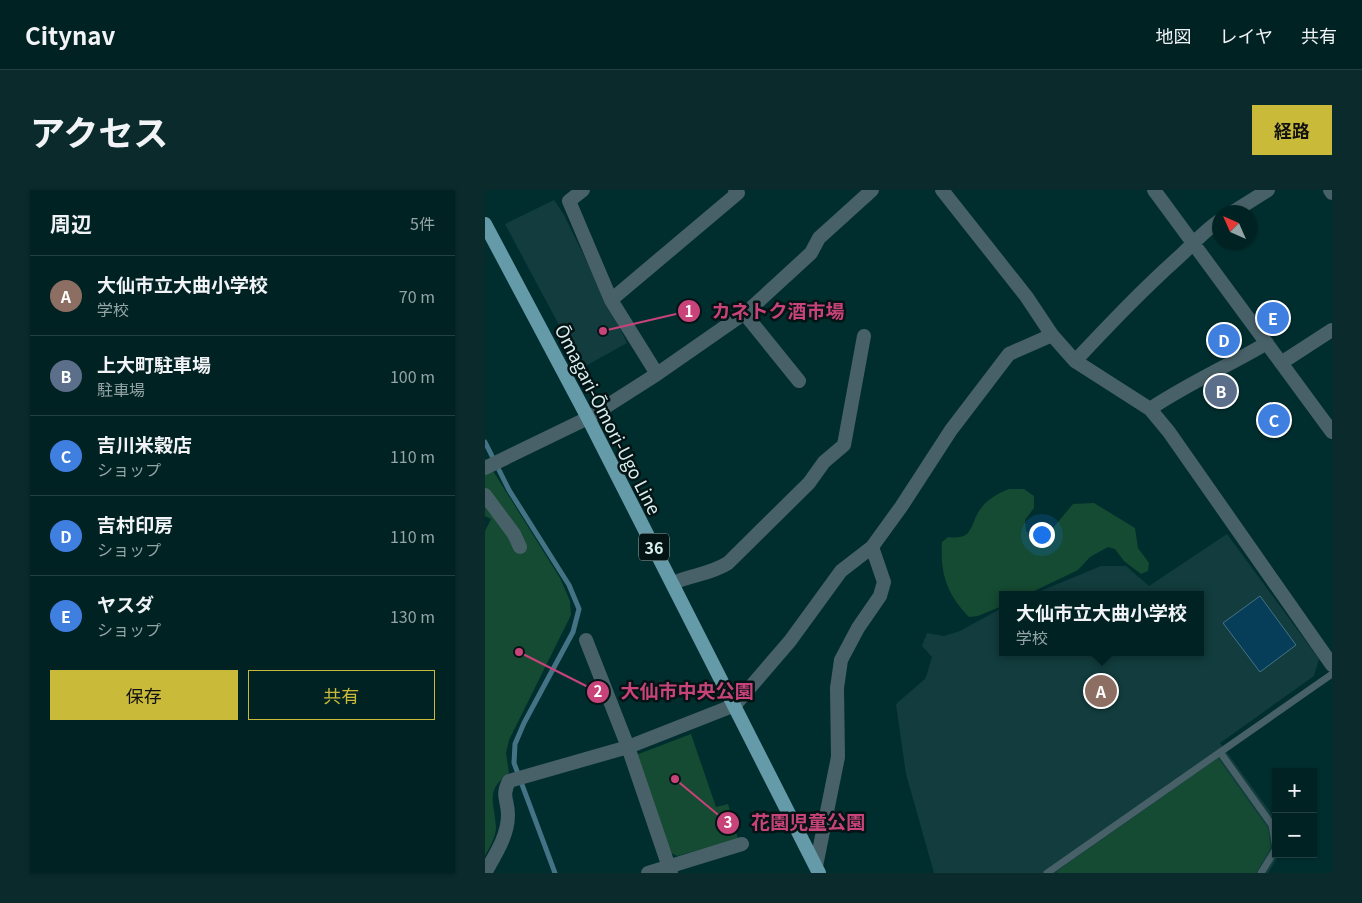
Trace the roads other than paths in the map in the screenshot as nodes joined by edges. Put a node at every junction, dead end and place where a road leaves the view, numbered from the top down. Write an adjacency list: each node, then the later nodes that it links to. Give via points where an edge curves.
1 (583, 190): 11 (street, via 569,201)
2 (735, 190): 11 (street, via 738,193)
3 (872, 190): 12 (street, via 819,238 811,253)
4 (942, 190): 14 (street, via 1026,296)
5 (1154, 190): 10 (street)
6 (1268, 190): 7 (street)
7 (1244, 205)
8 (485, 224): 22 (main road, Ōmagari-Ōmori-Ugo Line / 36)
9 (1212, 226): 10 (street)
10 (1193, 244): 16 (street); 17 (street, via 1134,298)
11 (611, 300): 19 (street)
12 (745, 313): 19 (street); 20 (street)
13 (1332, 330): 18 (street)
14 (1052, 335): 17 (street); 27 (street, via 1009,354 951,430)
15 (864, 336): 28 (street, via 844,445 728,563 717,570 690,575)
16 (1267, 343): 18 (street); 21 (street)
17 (1075, 361): 21 (street)
18 (1281, 363): 23 (street)
19 (657, 374): 22 (street)
20 (799, 381)
21 (1150, 409): 30 (street)
22 (588, 418): 24 (street); 28 (main road, Ōmagari-Ōmori-Ugo Line / 36)
23 (1332, 432)
24 (486, 468)
25 (485, 495): 26 (street)
26 (521, 547)
27 (872, 547): 32 (street, via 841,571 790,641); 37 (street, via 884,582 880,596 841,660 837,688 838,757)
28 (673, 583): 32 (main road, Ōmagari-Ōmori-Ugo Line / 36)
29 (586, 640): 33 (street)
30 (1332, 665)
31 (1332, 674): 34 (lane)
32 (735, 705): 33 (street); 37 (main road, Ōmagari-Ōmori-Ugo Line / 36)
33 (628, 747): 36 (street); 38 (street, via 509,781 504,792 508,814 505,836)
34 (1221, 752): 40 (lane); 41 (lane, via 1273,825 1275,850)
35 (742, 844): 36 (street)
36 (670, 869): 39 (street)
37 (818, 869)
38 (485, 873)
39 (648, 873)
40 (1047, 873)
41 (1261, 873)

